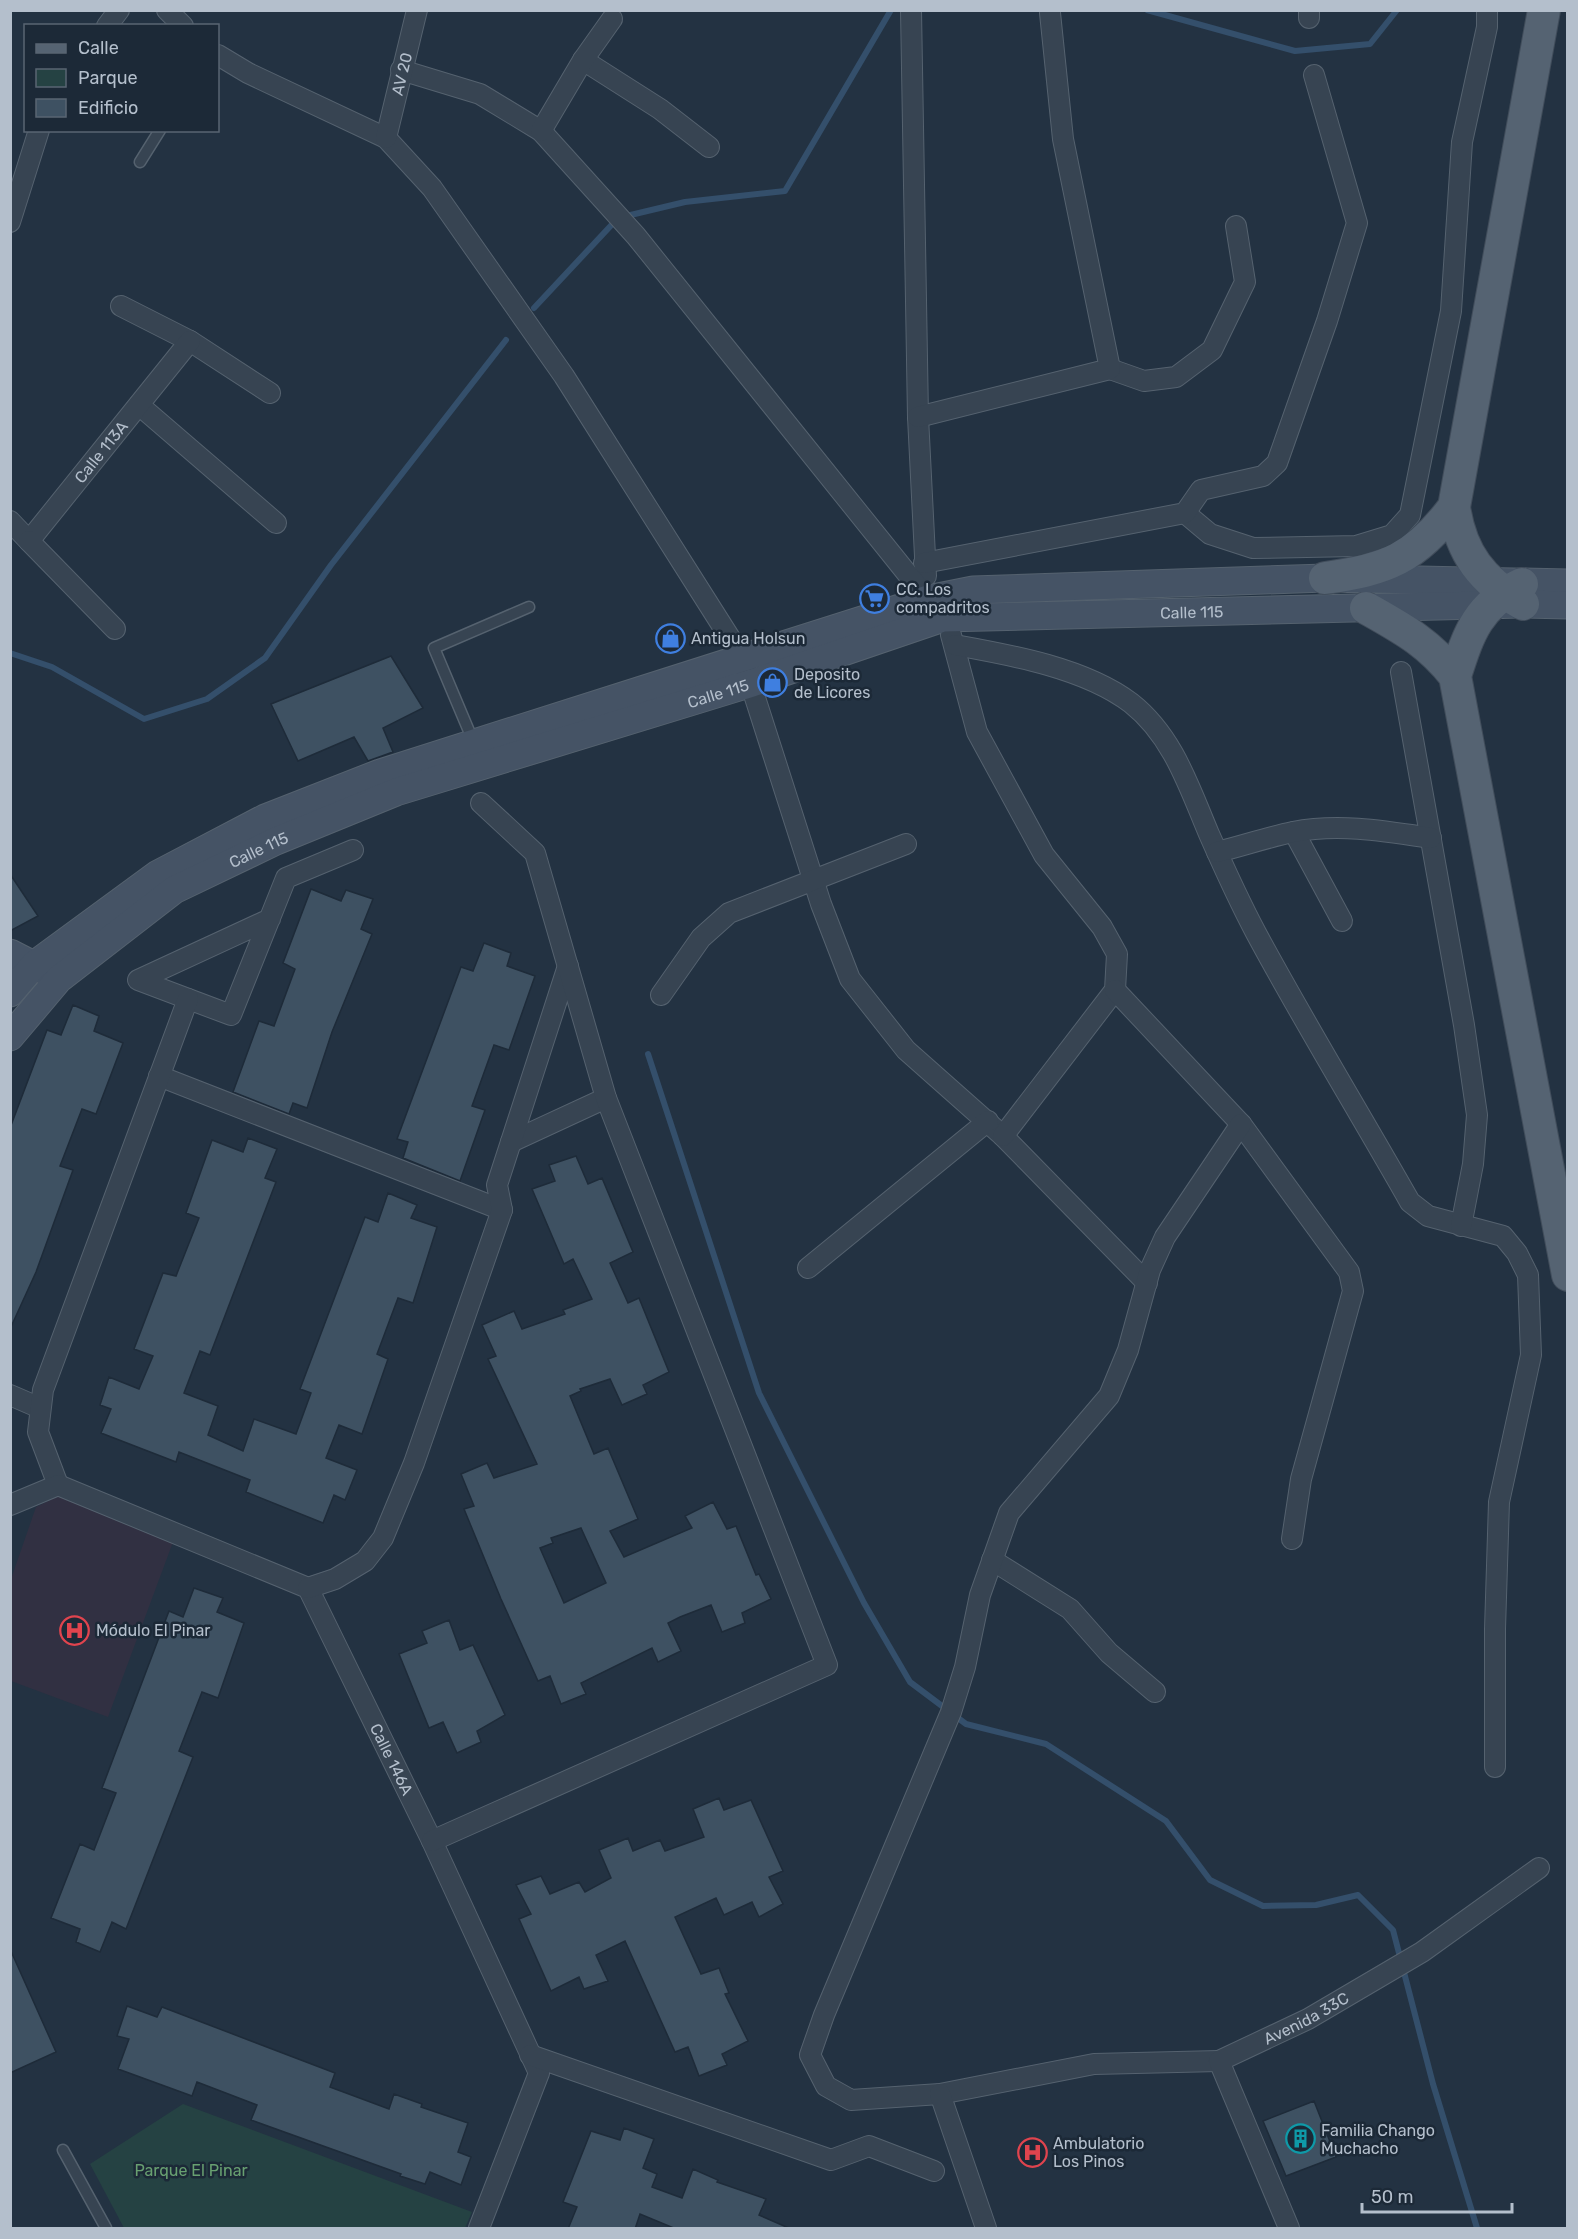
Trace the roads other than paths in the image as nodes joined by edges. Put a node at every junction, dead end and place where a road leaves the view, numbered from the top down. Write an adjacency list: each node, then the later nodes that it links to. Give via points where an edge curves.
1 (119, 10): 9 (street)
2 (166, 10): 10 (street)
3 (417, 10): 13 (street, AV 20)
4 (911, 10): 28 (street)
5 (1487, 10): 30 (street, via 1487,27 1462,142 1451,311 1410,515 1392,535 1356,546 1253,548 1210,534)
6 (1544, 10): 29 (main road)
7 (1050, 14): 25 (street, via 1063,139)
8 (612, 19): 12 (street)
9 (108, 24)
10 (181, 24)
11 (219, 56): 18 (street)
12 (583, 60): 15 (street); 19 (street, via 660,109)
13 (402, 70): 15 (street, via 480,94); 18 (street, AV 20)
14 (1314, 75): 30 (street, via 1357,223 1328,321 1277,463 1263,476 1201,490)
15 (541, 131): 40 (street, via 636,236)
16 (38, 132): 21 (street)
17 (159, 132): 20 (lane)
18 (386, 138): 43 (street, via 432,188 564,376)
19 (709, 147)
20 (140, 162)
21 (10, 222)
22 (1236, 226): 25 (street, via 1245,282 1212,350 1176,377 1144,381)
23 (121, 306): 24 (street)
24 (190, 341): 26 (street); 27 (street, Calle 113A)
25 (1110, 369): 28 (street)
26 (270, 393)
27 (139, 405): 32 (street); 33 (street, Calle 113A)
28 (918, 417): 34 (street)
29 (1454, 507): 35 (main road, via 1435,532 1397,562 1365,573); 37 (main road, via 1458,534 1478,569)
30 (1185, 513): 34 (street)
31 (10, 521): 33 (street)
32 (276, 523)
33 (28, 541): 41 (street)
34 (924, 563): 40 (street)
35 (1324, 578): 37 (main road, Calle 115); 40 (main road, Calle 115, via 973,590)
36 (1568, 583): 37 (main road)
37 (1522, 595): 39 (main road, Calle 115); 45 (main road, via 1467,639)
38 (528, 607): 47 (lane, via 434,648)
39 (1366, 608): 40 (main road, Calle 115); 45 (main road, via 1437,652)
40 (935, 609): 42 (street); 43 (main road, Calle 115); 46 (main road, Calle 115)
41 (115, 629)
42 (955, 645): 53 (street, via 1026,658 1070,672 1131,703 1173,749); 61 (street, via 977,732 1044,855 1102,927 1117,954)
43 (742, 657): 46 (street); 47 (main road, Calle 115)
44 (1401, 672): 50 (street)
45 (1455, 676): 75 (main road)
46 (752, 683): 54 (street); 60 (main road, Calle 115, via 396,792 276,841 174,890)
47 (474, 743): 58 (main road, Calle 115, via 380,773 265,818 158,874)
48 (481, 803): 59 (street, via 535,853)
49 (1294, 832): 50 (street, via 1370,829); 53 (street); 56 (street)
50 (1431, 838): 73 (street, via 1477,1115 1473,1164)
51 (906, 844): 54 (street)
52 (353, 850): 55 (street, via 286,879)
53 (1217, 852): 73 (street, via 1256,933 1410,1202 1428,1216)
54 (813, 879): 63 (street, via 729,912 701,938); 68 (street, via 850,979 906,1050)
55 (270, 919): 64 (street, via 231,1015); 64 (street, via 138,980)
56 (1342, 921)
57 (10, 953): 58 (main road)
58 (34, 965): 60 (main road); 62 (main road, Calle 115)
59 (568, 966): 67 (street); 71 (street)
60 (59, 979): 65 (main road, Calle 115)
61 (1115, 990): 69 (street); 70 (street)
62 (10, 993)
63 (662, 995)
64 (188, 999): 66 (street)
65 (10, 1037)
66 (159, 1076): 72 (street); 78 (street, via 43,1390)
67 (606, 1098): 71 (street); 86 (street, via 827,1665)
68 (988, 1121): 70 (street); 74 (street)
69 (1241, 1124): 76 (street, via 1165,1237); 81 (street, via 1349,1272 1353,1292 1301,1479)
70 (1003, 1136): 76 (street)
71 (511, 1142): 72 (street, via 497,1185)
72 (502, 1210): 83 (street, via 414,1463 383,1538 365,1561 335,1579)
73 (1461, 1226): 85 (street, via 1503,1236 1528,1275 1531,1356 1499,1502)
74 (808, 1268)
75 (1568, 1275)
76 (1147, 1283): 82 (street, via 1128,1350 1109,1396 1009,1513)
77 (10, 1395): 78 (street)
78 (40, 1408): 79 (street, via 38,1431)
79 (58, 1485): 80 (street); 83 (street)
80 (10, 1505)
81 (1292, 1539)
82 (992, 1560): 84 (street, via 1070,1609 1109,1653); 90 (street, via 951,1712 810,2055 826,2086 850,2100)
83 (308, 1588): 86 (street, Calle 146A)
84 (1155, 1692)
85 (1495, 1767)
86 (432, 1841): 88 (street, Calle 146A)
87 (1539, 1868): 89 (street, Avenida 33C, via 1422,1952 1308,2019)
88 (531, 2055): 92 (street, via 831,2160 869,2146); 94 (street, Calle 146A, via 539,2073)
89 (1219, 2061): 90 (street, via 1094,2064); 96 (street)
90 (940, 2094): 95 (street)
91 (63, 2150): 93 (lane)
92 (934, 2171)
93 (106, 2229)
94 (479, 2229)
95 (986, 2229)
96 (1289, 2229)

